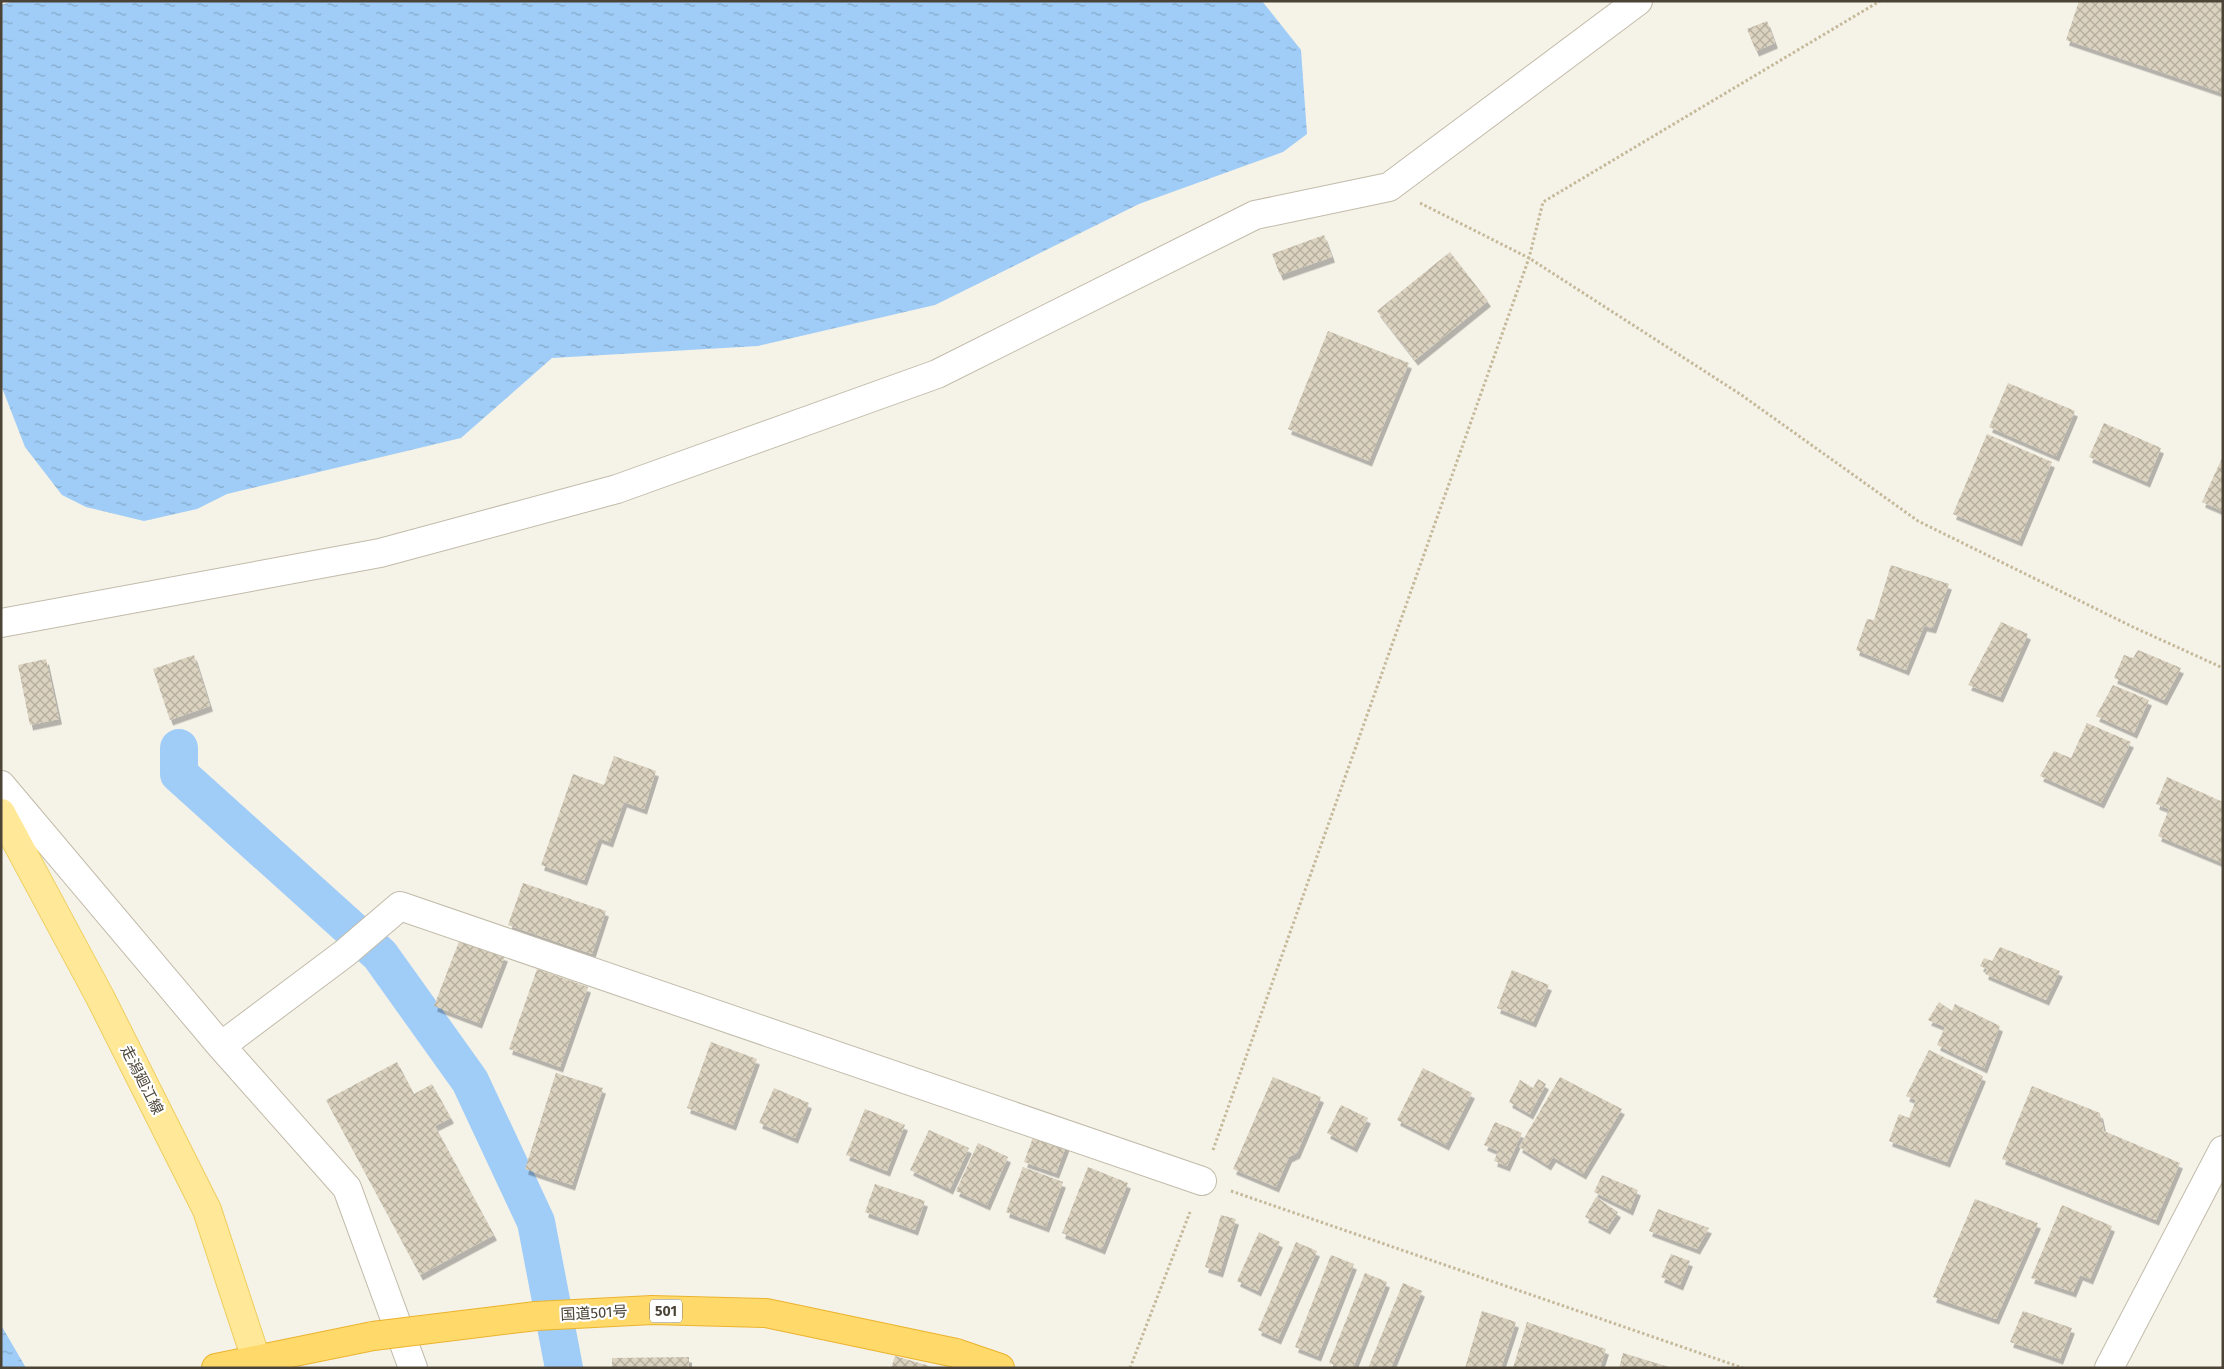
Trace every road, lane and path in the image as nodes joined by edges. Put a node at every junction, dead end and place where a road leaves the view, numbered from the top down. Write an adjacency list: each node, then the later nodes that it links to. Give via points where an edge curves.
1 (1638, 1): 3 (street)
2 (1880, 1): 4 (path, via 1543,202)
3 (1388, 187): 4 (path); 5 (street, via 1255,215 937,374 617,489 380,553)
4 (1529, 258): 6 (path, via 1740,394 1918,521); 11 (path)
5 (1, 623)
6 (2223, 668)
7 (1, 785): 9 (street)
8 (1, 813): 12 (main road, 走潟廻江線, via 100,997 207,1210)
9 (221, 1046): 11 (street, via 345,953 400,906); 14 (street, via 346,1188)
10 (2223, 1150): 18 (street)
11 (1202, 1181): 16 (path); 17 (path)
12 (258, 1363): 13 (highway, 国道501号 / 501); 15 (highway, 国道501号 / 501, bridge, via 373,1336 536,1316 652,1310 766,1313 956,1353)
13 (222, 1366)
14 (413, 1368)
15 (1000, 1368)
16 (1130, 1368)
17 (1743, 1368)
18 (2109, 1368)

